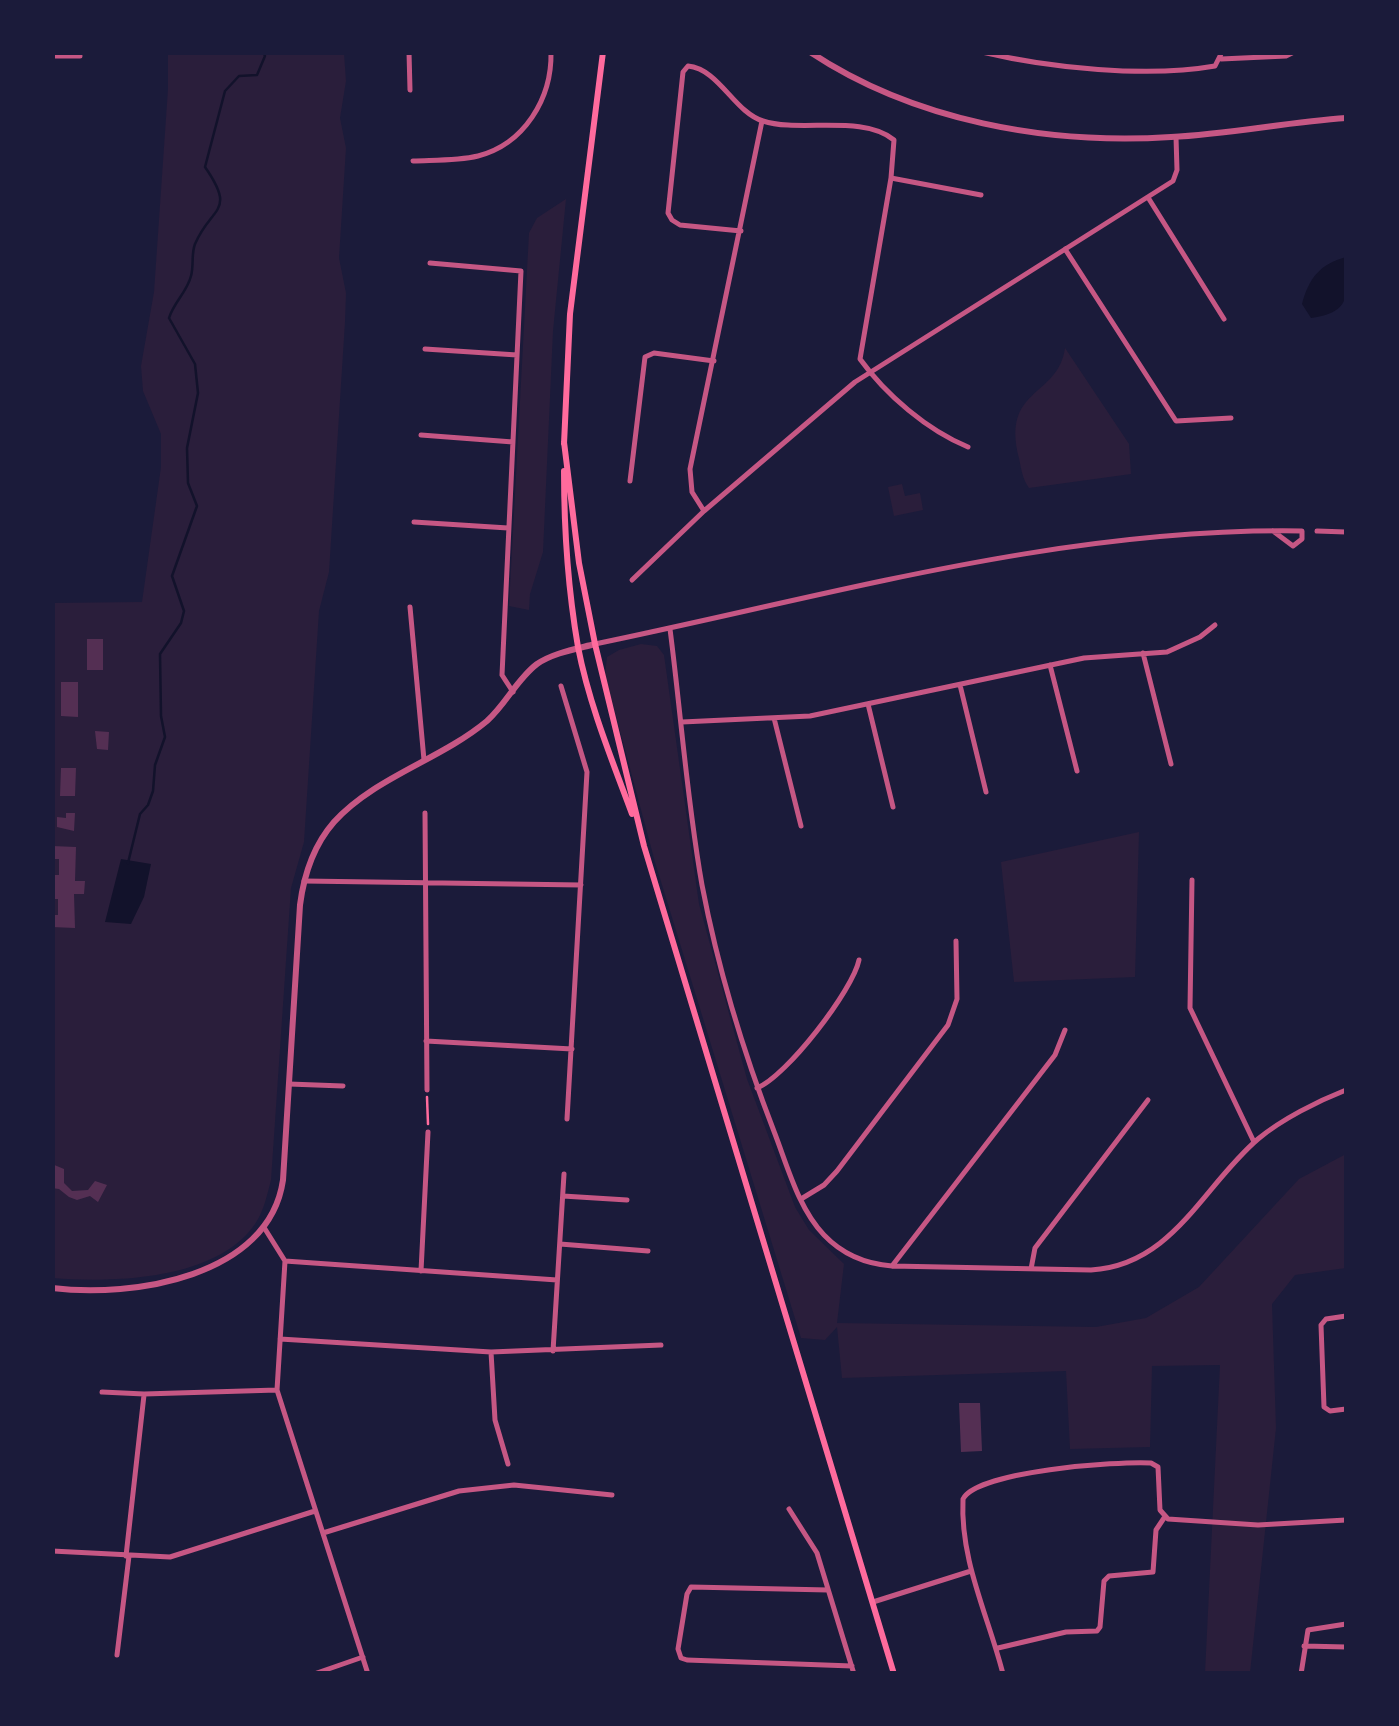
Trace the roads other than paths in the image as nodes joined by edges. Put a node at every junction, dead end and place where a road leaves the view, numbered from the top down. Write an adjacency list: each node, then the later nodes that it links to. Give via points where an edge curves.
1 (408, 52): 10 (street)
2 (551, 52): 14 (street, via 544,94 517,136 475,157)
3 (602, 52): 29 (main road, via 570,314)
4 (810, 52): 13 (street, via 870,87 972,120 1078,135)
5 (982, 52): 9 (street, via 1105,68 1212,68)
6 (1294, 52): 9 (street)
7 (52, 56): 8 (street)
8 (80, 56)
9 (1222, 56)
10 (410, 90)
11 (1346, 118): 13 (street)
12 (762, 121): 15 (street, via 886,134 895,143); 18 (street); 18 (street, via 702,70 684,70 668,213 680,225)
13 (1176, 137): 17 (street, via 1175,176)
14 (413, 161)
15 (890, 178): 16 (street); 25 (street, via 860,347)
16 (982, 195)
17 (1148, 198): 19 (street); 21 (street)
18 (742, 231): 24 (street)
19 (1065, 249): 25 (street); 26 (street, via 1176,421)
20 (430, 263): 23 (street, via 522,271)
21 (1224, 320)
22 (425, 349): 23 (street)
23 (518, 355): 28 (street)
24 (714, 361): 31 (street, via 645,356); 32 (street, via 689,477)
25 (870, 372): 30 (street, via 945,437); 32 (street)
26 (1231, 418)
27 (421, 436): 28 (street)
28 (512, 442): 34 (street)
29 (564, 442): 42 (main road); 43 (main road, via 566,555)
30 (968, 447)
31 (630, 481)
32 (704, 511): 38 (street)
33 (414, 522): 34 (street)
34 (508, 528): 48 (street, via 502,674)
35 (1274, 531): 35 (street, via 1302,531 1302,539 1293,546); 41 (street, via 1056,548)
36 (1317, 531): 37 (street)
37 (1346, 532)
38 (632, 580)
39 (410, 607): 52 (street)
40 (1216, 625): 44 (street, via 1176,648)
41 (670, 629): 42 (street); 51 (street)
42 (595, 644): 43 (street); 59 (main road)
43 (578, 648): 48 (street, via 537,664); 59 (main road)
44 (1144, 653): 45 (street); 53 (street)
45 (1050, 665): 46 (street); 54 (street)
46 (960, 685): 49 (street); 55 (street)
47 (562, 686): 63 (street, via 587,772)
48 (512, 692): 52 (street, via 489,720)
49 (868, 704): 50 (street); 56 (street)
50 (774, 718): 51 (street); 58 (street)
51 (681, 722): 71 (street, via 706,905)
52 (424, 763): 60 (street, via 344,812 317,846)
53 (1170, 764)
54 (1077, 771)
55 (986, 792)
56 (893, 807)
57 (425, 812): 62 (street)
58 (801, 826)
59 (644, 846): 111 (main road)
60 (304, 880): 62 (street); 69 (street)
61 (1192, 880): 77 (street, via 1190,1008)
62 (425, 882): 63 (street); 67 (street)
63 (582, 885): 68 (street)
64 (956, 940): 80 (street, via 957,999 948,1025 837,1171)
65 (859, 960): 71 (street, via 853,981 789,1065)
66 (1065, 1030): 86 (street, via 1055,1055)
67 (426, 1041): 68 (street); 72 (street)
68 (572, 1049): 75 (street)
69 (289, 1084): 70 (street); 82 (street, via 281,1194)
70 (343, 1086)
71 (757, 1088): 80 (street)
72 (427, 1090)
73 (1346, 1090): 77 (street)
74 (1148, 1100): 87 (street, via 1034,1248)
75 (568, 1118)
76 (428, 1132): 88 (street)
77 (1254, 1142): 87 (street, via 1146,1255 1108,1268)
78 (564, 1174): 79 (street)
79 (563, 1196): 81 (street); 83 (street)
80 (801, 1199): 86 (street, via 842,1250)
81 (627, 1200)
82 (265, 1229): 85 (street); 90 (street, via 239,1251 177,1278 118,1290)
83 (560, 1244): 84 (street); 89 (street)
84 (648, 1251)
85 (286, 1261): 88 (street); 92 (street)
86 (892, 1266): 87 (street)
87 (1031, 1269)
88 (422, 1270): 89 (street)
89 (558, 1280): 94 (street)
90 (52, 1288)
91 (1346, 1316): 99 (street, via 1321,1325 1324,1407)
92 (280, 1339): 95 (street); 96 (street)
93 (661, 1345): 94 (street)
94 (553, 1351): 95 (street)
95 (491, 1352): 100 (street, via 495,1420)
96 (277, 1390): 98 (street); 103 (street)
97 (102, 1392): 98 (street)
98 (144, 1394): 108 (street)
99 (1346, 1409)
100 (508, 1464)
101 (612, 1495): 106 (street, via 514,1485 459,1491)
102 (789, 1509): 110 (street, via 811,1540)
103 (315, 1511): 106 (street); 108 (street, via 170,1557)
104 (1164, 1518): 105 (street, via 1258,1525); 109 (street, via 1158,1467 1151,1463 1082,1465 979,1485 962,1504); 115 (street, via 1156,1530 1153,1572 1104,1581 1096,1631)
105 (1346, 1520)
106 (323, 1533): 117 (street)
107 (52, 1551): 108 (street)
108 (128, 1556): 116 (street)
109 (970, 1571): 111 (street); 115 (street)
110 (828, 1590): 118 (street); 118 (street, via 691,1587 678,1649 686,1660)
111 (872, 1602): 121 (main road)
112 (1346, 1624): 113 (street, via 1310,1628)
113 (1304, 1646): 114 (street); 123 (street)
114 (1346, 1647)
115 (996, 1648): 122 (street)
116 (117, 1655)
117 (362, 1657): 119 (street); 120 (street)
118 (853, 1670)
119 (314, 1674)
120 (368, 1674)
121 (894, 1674)
122 (1003, 1674)
123 (1301, 1674)

